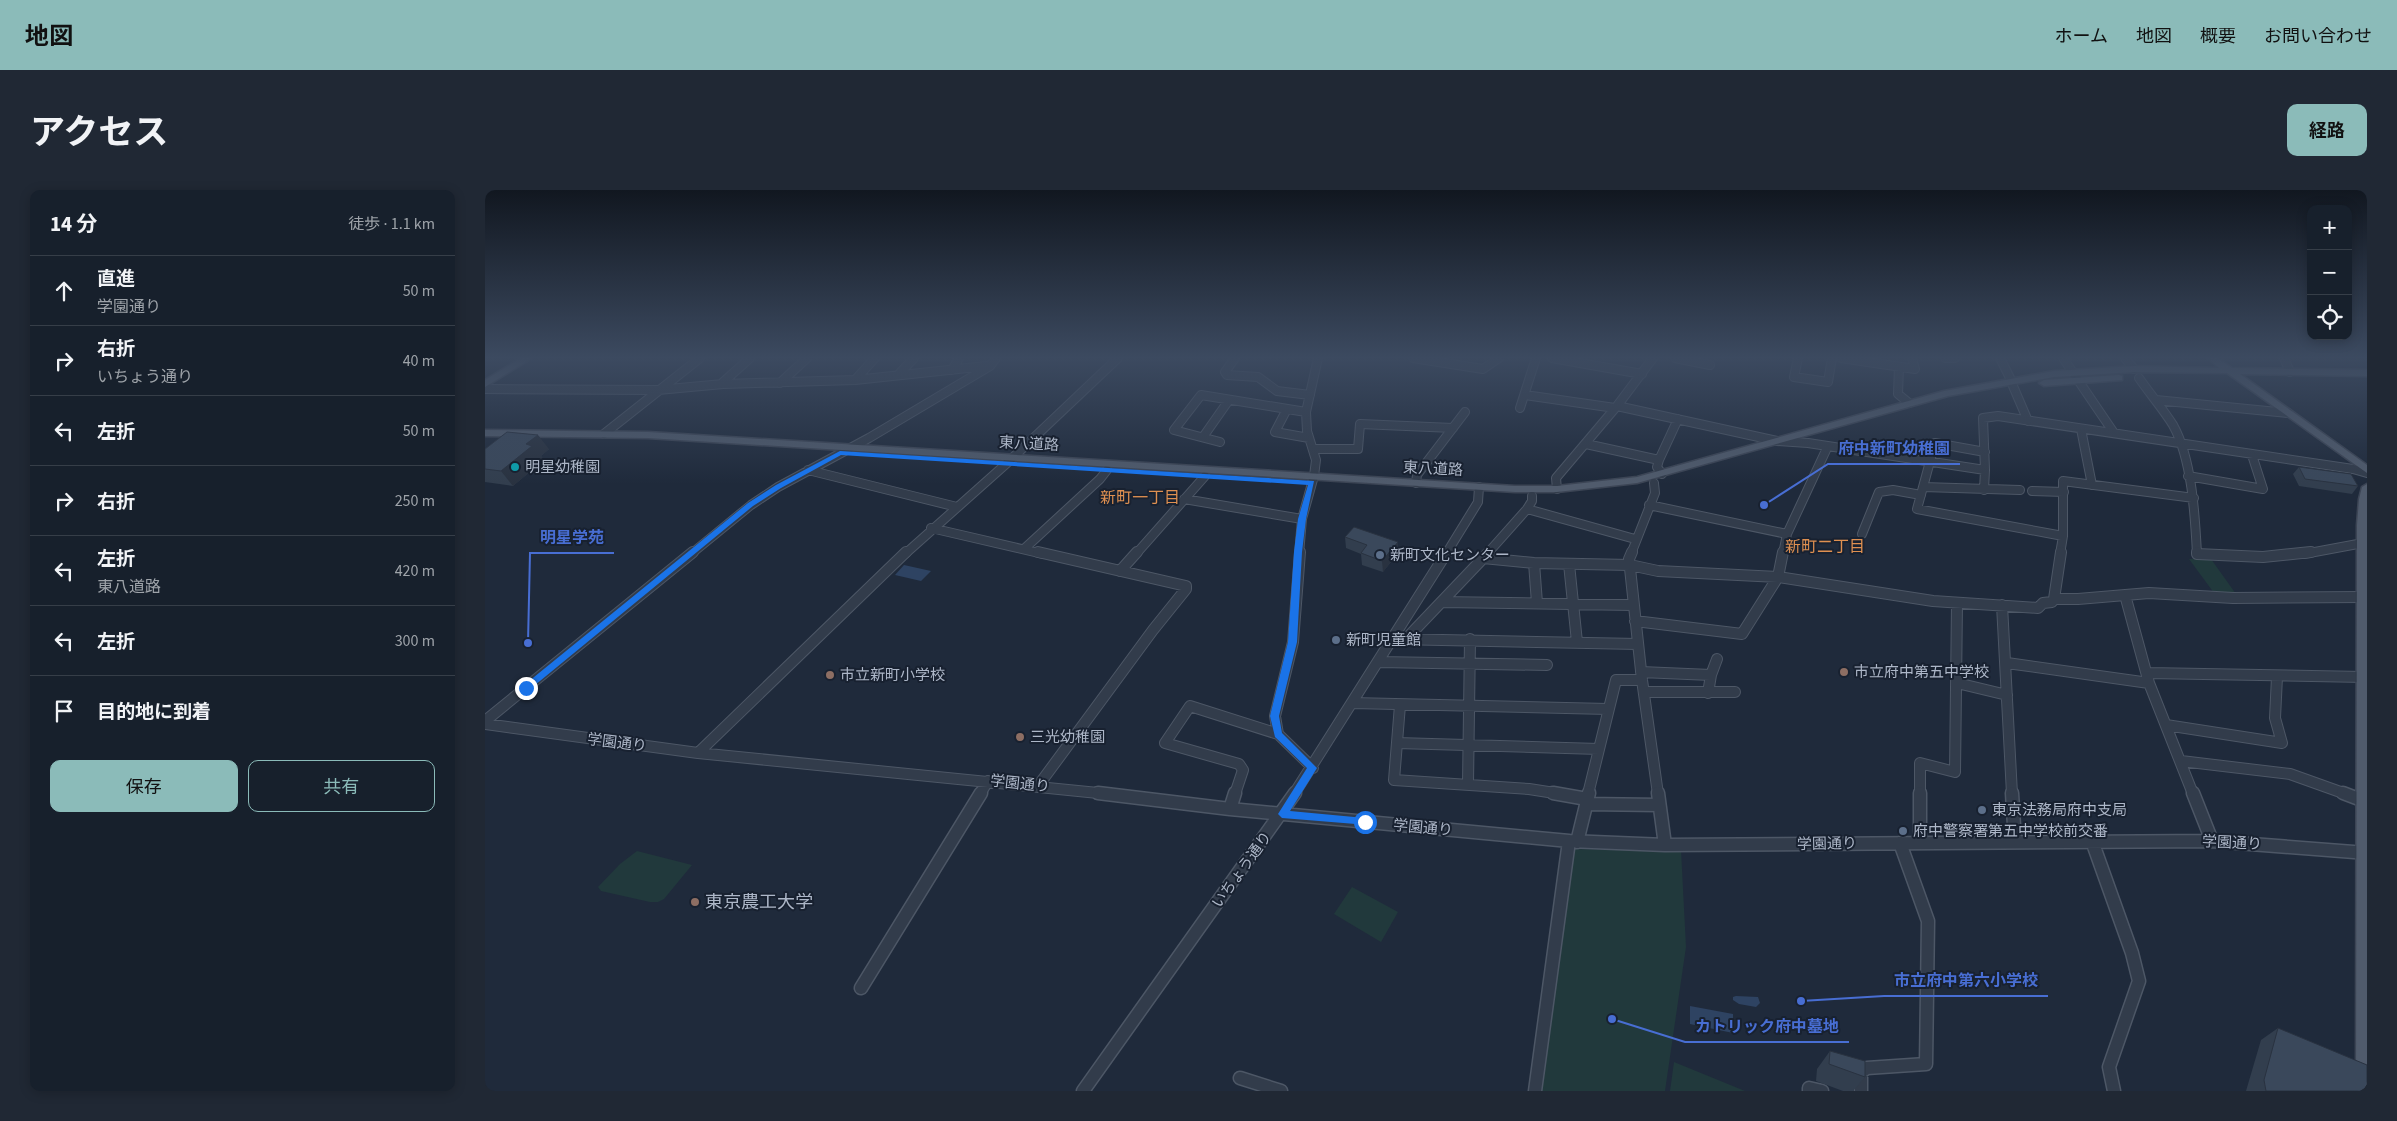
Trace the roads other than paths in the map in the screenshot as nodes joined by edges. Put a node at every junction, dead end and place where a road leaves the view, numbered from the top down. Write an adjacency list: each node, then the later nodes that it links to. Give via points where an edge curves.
1 (646, 400): 30 (street)
2 (932, 400): 40 (street)
3 (1073, 400): 47 (street)
4 (1197, 400): 31 (street, via 1174,430)
5 (1229, 400): 20 (street); 31 (street)
6 (1309, 400): 21 (street)
7 (1523, 400): 19 (street)
8 (1563, 400): 18 (street)
9 (1621, 400): 18 (street)
10 (1905, 400): 17 (street)
11 (1928, 400): 17 (main road, 東八道路)
12 (1946, 400): 37 (main road, 東八道路)
13 (2019, 400): 25 (street)
14 (2092, 400): 29 (street)
15 (2156, 400): 23 (street); 39 (street)
16 (2270, 400): 23 (main road)
17 (1909, 404): 35 (main road, 東八道路)
18 (1616, 407): 24 (street); 38 (street)
19 (1519, 408)
20 (1287, 410): 21 (street); 33 (street, via 1275,432)
21 (1306, 412): 33 (street)
22 (1465, 412): 26 (street)
23 (2288, 413): 52 (main road)
24 (1678, 419): 35 (street); 46 (street)
25 (2028, 421): 27 (street); 43 (street, via 1998,416 1983,418)
26 (1453, 428): 41 (street, via 1360,424 1358,449); 58 (street, via 1417,475)
27 (2081, 429): 29 (street); 59 (street)
28 (485, 433): 30 (main road, 東八道路)
29 (2114, 433): 39 (street)
30 (604, 434): 32 (main road, 東八道路)
31 (1203, 437): 36 (street)
32 (653, 438): 34 (main road, 東八道路); 40 (main road, 東八道路); 44 (main road, 東八道路)
33 (1309, 438): 41 (street)
34 (485, 439)
35 (1777, 441): 37 (street); 53 (main road, 東八道路)
36 (1219, 442)
37 (1799, 442): 42 (street); 57 (main road, 東八道路)
38 (1586, 444): 46 (street); 61 (street, via 1556,478)
39 (2180, 444): 45 (street); 55 (street)
40 (851, 447): 44 (street); 47 (main road, 東八道路)
41 (1313, 448): 56 (street, via 1316,460)
42 (1827, 448): 48 (street); 76 (street)
43 (1985, 452): 48 (street, via 1935,443); 51 (street)
44 (840, 453): 47 (main road, 東八道路); 49 (street)
45 (2251, 455): 52 (street); 55 (street, via 2263,489)
46 (1659, 460): 53 (street, via 1657,467)
47 (1009, 461): 50 (main road, 東八道路); 56 (main road, 東八道路); 72 (street)
48 (1931, 463): 51 (street); 65 (street)
49 (808, 470): 72 (street); 123 (street, via 751,504)
50 (1107, 470): 54 (main road, 東八道路); 81 (street)
51 (1985, 470): 63 (street)
52 (2367, 472)
53 (1662, 474): 61 (main road, 東八道路, via 1603,485)
54 (1205, 476): 56 (main road, 東八道路); 70 (street)
55 (2188, 476): 69 (street)
56 (1313, 479): 58 (main road, 東八道路); 62 (main road, 東八道路); 74 (street)
57 (1654, 483): 68 (main road, 東八道路, via 1594,493); 71 (street, via 1655,493)
58 (1417, 484): 62 (main road, 東八道路)
59 (2092, 485): 67 (street, via 2063,481); 69 (street)
60 (2367, 487): 80 (main road, via 2363,507)
61 (1557, 489): 62 (main road, 東八道路)
62 (1479, 490): 68 (main road, 東八道路); 98 (street, いちょう通り, via 1473,511)
63 (1984, 490): 64 (street); 65 (street)
64 (2020, 490)
65 (1922, 491): 77 (street, via 1879,492); 78 (street, via 1917,509)
66 (2032, 492): 67 (street)
67 (2064, 492): 78 (street)
68 (1532, 496): 73 (street)
69 (2194, 498): 80 (street, via 2197,554 2290,556)
70 (1185, 499): 74 (street); 86 (street)
71 (1649, 505): 76 (street); 79 (street)
72 (957, 507): 75 (street)
73 (1527, 509): 79 (street); 82 (street)
74 (1302, 519): 125 (street, via 1293,642 1275,707)
75 (931, 528): 81 (street); 129 (street)
76 (1787, 534): 87 (street)
77 (1862, 534)
78 (2063, 536): 90 (street)
79 (1635, 539): 85 (street)
80 (2363, 543): 89 (main road)
81 (1024, 549): 86 (street)
82 (1483, 558): 83 (street); 91 (street)
83 (1534, 563): 84 (street); 93 (street)
84 (1569, 564): 85 (street); 94 (street)
85 (1630, 565): 87 (street, via 1658,571); 95 (street)
86 (1120, 571): 134 (street, via 1186,586 1186,589)
87 (1778, 577): 92 (street); 97 (street, via 1742,634)
88 (2125, 595): 89 (street, via 2187,593 2265,599); 90 (street); 112 (street)
89 (2363, 597): 111 (main road)
90 (2054, 599): 96 (street, via 2038,608)
91 (1443, 602): 93 (street); 99 (street)
92 (1957, 602): 96 (street); 113 (street)
93 (1537, 604): 94 (street)
94 (1574, 604): 95 (street); 101 (street)
95 (1633, 605): 97 (street)
96 (2002, 605): 105 (street)
97 (1635, 621): 102 (street)
98 (1394, 638): 99 (street); 104 (street, いちょう通り)
99 (1406, 639): 100 (street)
100 (1470, 639): 101 (street); 106 (street)
101 (1577, 642): 102 (street)
102 (1638, 644): 109 (street)
103 (1717, 659): 108 (street)
104 (1379, 662): 106 (street); 118 (street, いちょう通り)
105 (2007, 663): 112 (street); 117 (street)
106 (1470, 664): 107 (street); 121 (street)
107 (1547, 665)
108 (1711, 675): 109 (street); 116 (street)
109 (1642, 676): 114 (street); 122 (street, via 1616,680)
110 (2277, 677): 111 (street); 112 (street); 124 (street, via 2275,718 2282,743)
111 (2364, 677): 120 (main road)
112 (2149, 678): 124 (street)
113 (1957, 683): 117 (street); 145 (street, via 1955,772 1920,763)
114 (1644, 692): 116 (street); 137 (street)
115 (1735, 692): 116 (street)
116 (1708, 693)
117 (2007, 695): 143 (street)
118 (1352, 703): 119 (street); 131 (street, いちょう通り)
119 (1400, 704): 121 (street); 126 (street)
120 (2365, 705): 135 (main road)
121 (1469, 706): 122 (street); 127 (street)
122 (1608, 710): 128 (street)
123 (485, 723): 129 (street, 学園通り)
124 (2166, 725): 130 (street)
125 (1278, 734): 131 (street); 138 (street, via 1189,706 1165,743 1239,764 1243,770)
126 (1397, 743): 127 (street); 133 (street, via 1395,780)
127 (1469, 745): 128 (street); 133 (street)
128 (1599, 749): 136 (street)
129 (697, 754): 132 (street, 学園通り)
130 (2181, 761): 135 (street, via 2290,774); 141 (street)
131 (1313, 768): 139 (street, いちょう通り)
132 (988, 781): 134 (street, 学園通り); 148 (street)
133 (1469, 784): 136 (street, via 1529,789)
134 (1038, 786): 138 (street, 学園通り)
135 (2364, 801): 147 (main road)
136 (1587, 802): 137 (street); 142 (street)
137 (1659, 805): 146 (street)
138 (1230, 808): 139 (street, 学園通り)
139 (1282, 814): 142 (street, 学園通り); 150 (street, いちょう通り)
140 (2093, 841): 141 (street, 学園通り); 143 (street, 学園通り); 156 (street, via 2139,981 2109,1067)
141 (2212, 841): 147 (street, 学園通り)
142 (1573, 842): 146 (street, 学園通り); 152 (street)
143 (2015, 842): 145 (street, 学園通り)
144 (1899, 843): 145 (street, 学園通り); 146 (street, 学園通り); 155 (street, via 1928,921 1926,1064 1867,1068 1861,1072)
145 (1920, 843)
146 (1665, 846)
147 (2366, 853): 157 (main road)
148 (861, 988)
149 (1240, 1078): 151 (street)
150 (1083, 1091)
151 (1281, 1091)
152 (1535, 1091)
153 (1809, 1091): 154 (street, via 1809,1088)
154 (1822, 1091)
155 (1861, 1091)
156 (2114, 1091)
157 (2365, 1091)

